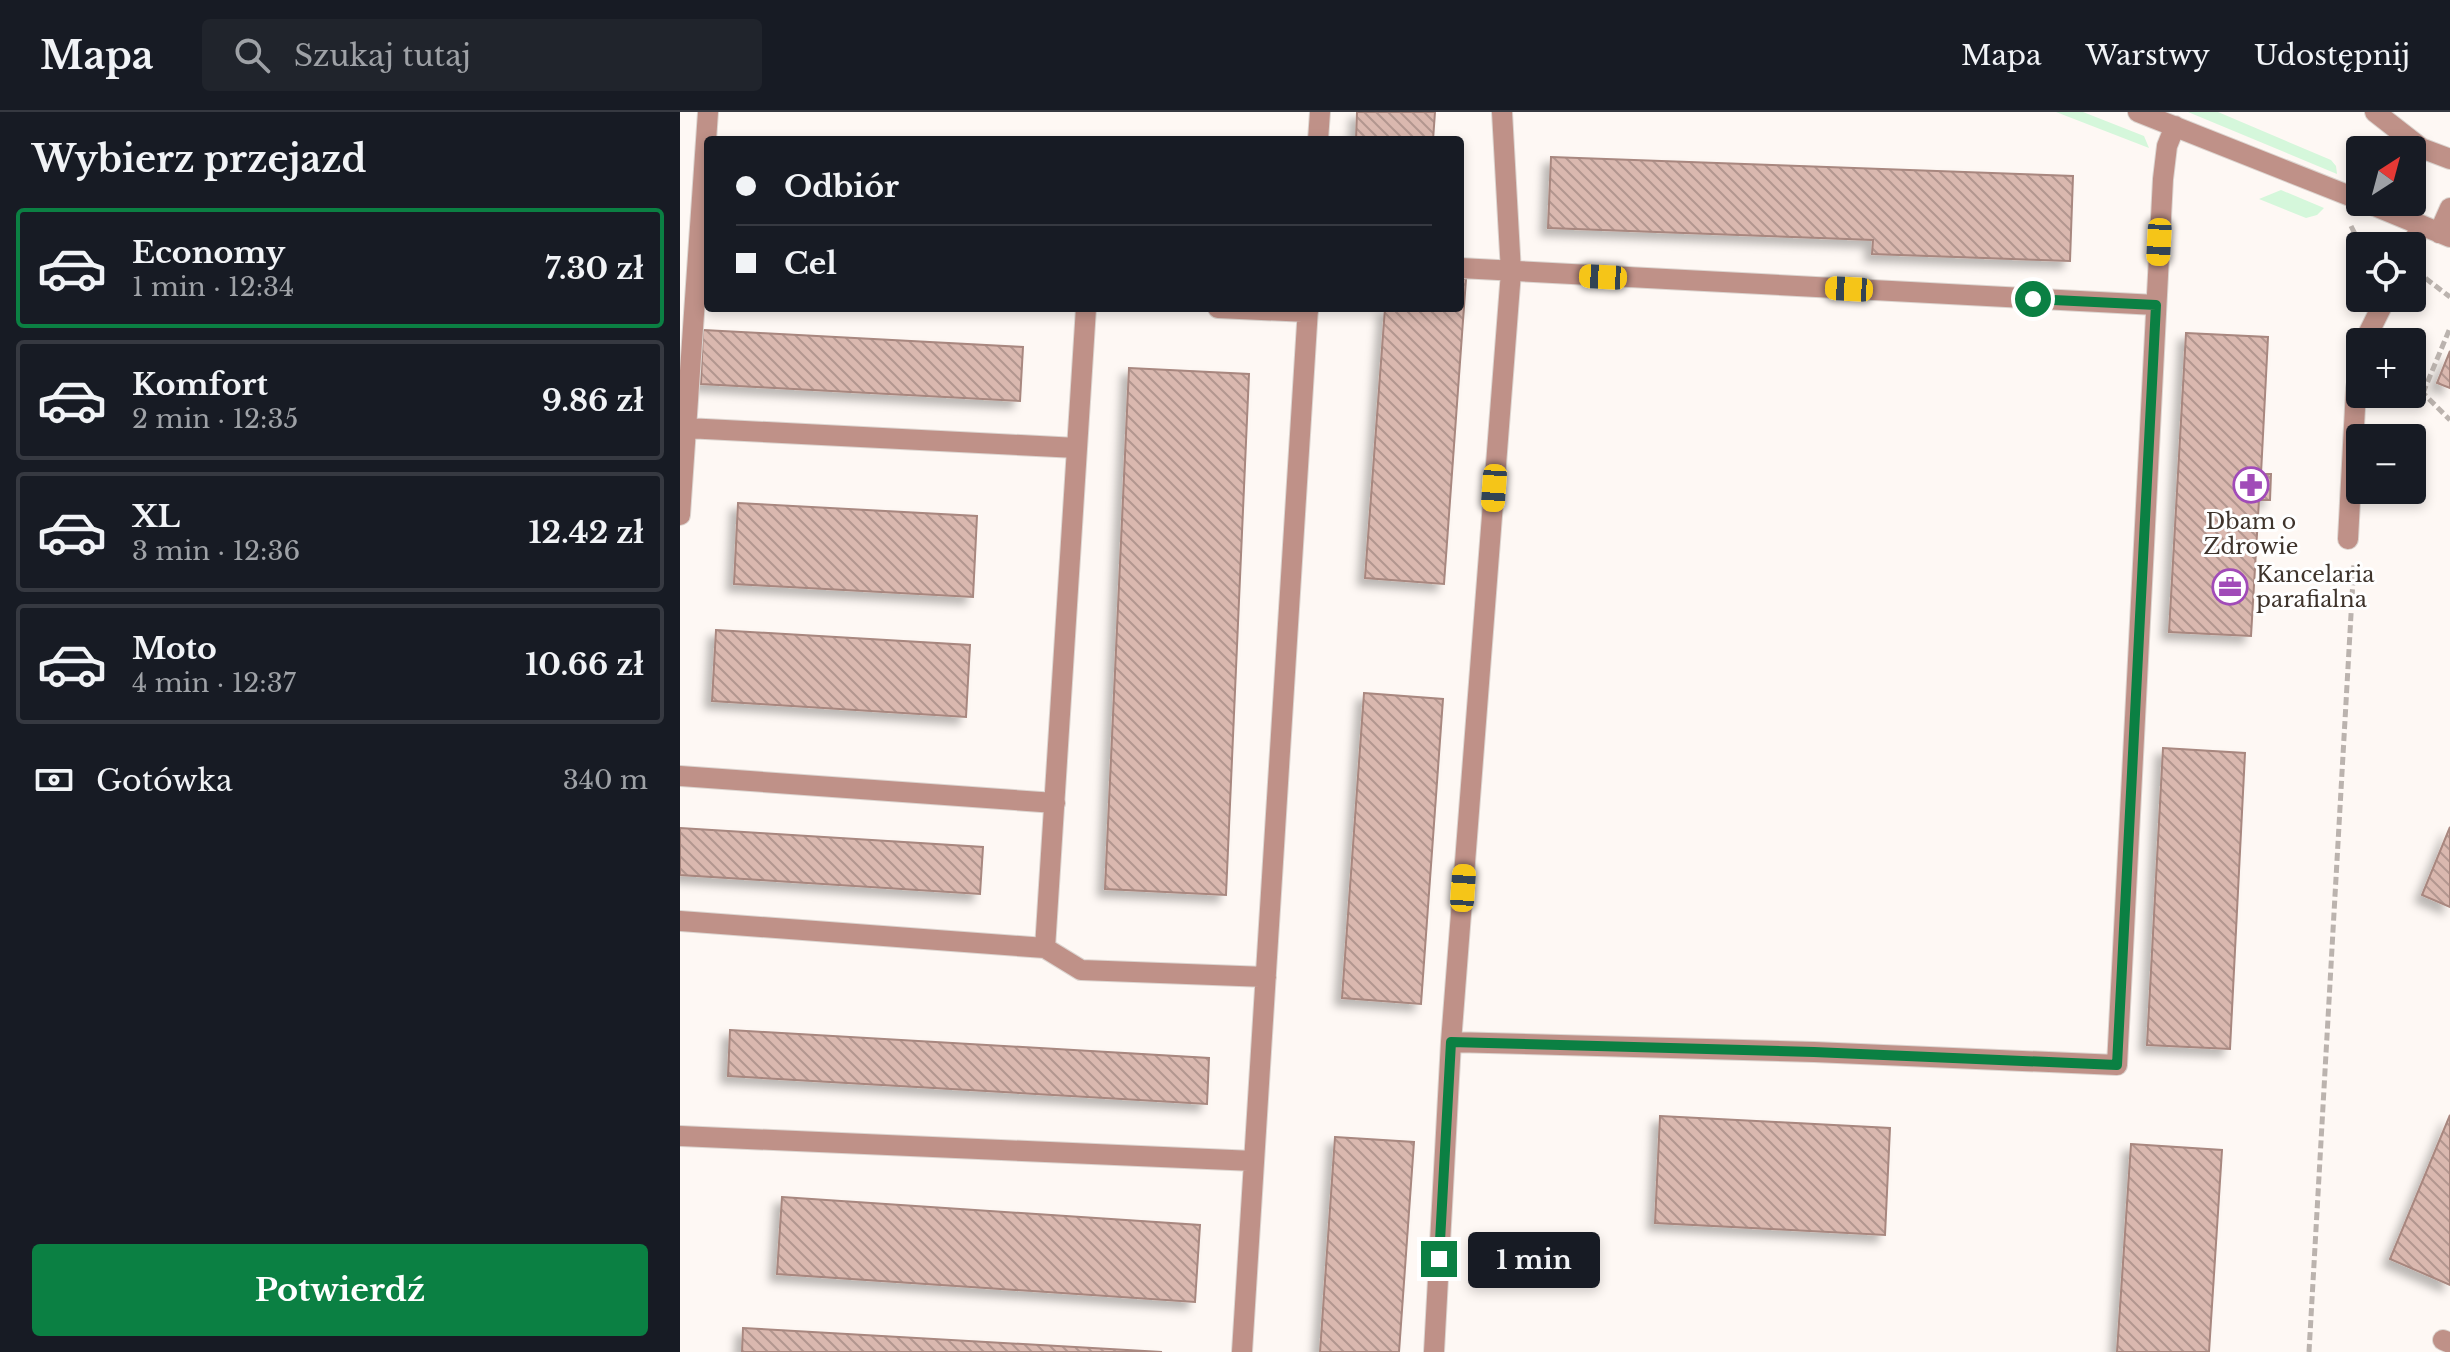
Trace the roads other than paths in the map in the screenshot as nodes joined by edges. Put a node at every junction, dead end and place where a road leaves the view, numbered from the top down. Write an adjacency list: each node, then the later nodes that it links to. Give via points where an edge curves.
1 (708, 112): 7 (street)
2 (1320, 112): 8 (street)
3 (1502, 112): 16 (street)
4 (2375, 112): 9 (street, via 2421,148)
5 (2149, 114): 6 (street)
6 (2175, 126): 11 (street); 17 (street, via 2164,162)
7 (707, 136)
8 (1318, 136)
9 (2450, 159)
10 (704, 185): 21 (street)
11 (2346, 195)
12 (2450, 208): 14 (street)
13 (2398, 216): 14 (street)
14 (2437, 232)
15 (1464, 268): 16 (street)
16 (1511, 272): 17 (street); 30 (street)
17 (2156, 305): 30 (street, via 2117,1065)
18 (1086, 312): 22 (street)
19 (1308, 312): 29 (street)
20 (2356, 408): 24 (street)
21 (686, 428): 22 (street); 23 (street)
22 (1077, 448): 26 (street)
23 (680, 515)
24 (2352, 547)
25 (680, 776): 26 (street)
26 (1055, 803): 28 (street)
27 (680, 921): 28 (street)
28 (1045, 948): 29 (street, via 1081,970)
29 (1266, 977): 32 (street)
30 (1451, 1042): 34 (street)
31 (680, 1136): 32 (street)
32 (1254, 1161): 33 (street)
33 (1242, 1352)
34 (1434, 1352)

